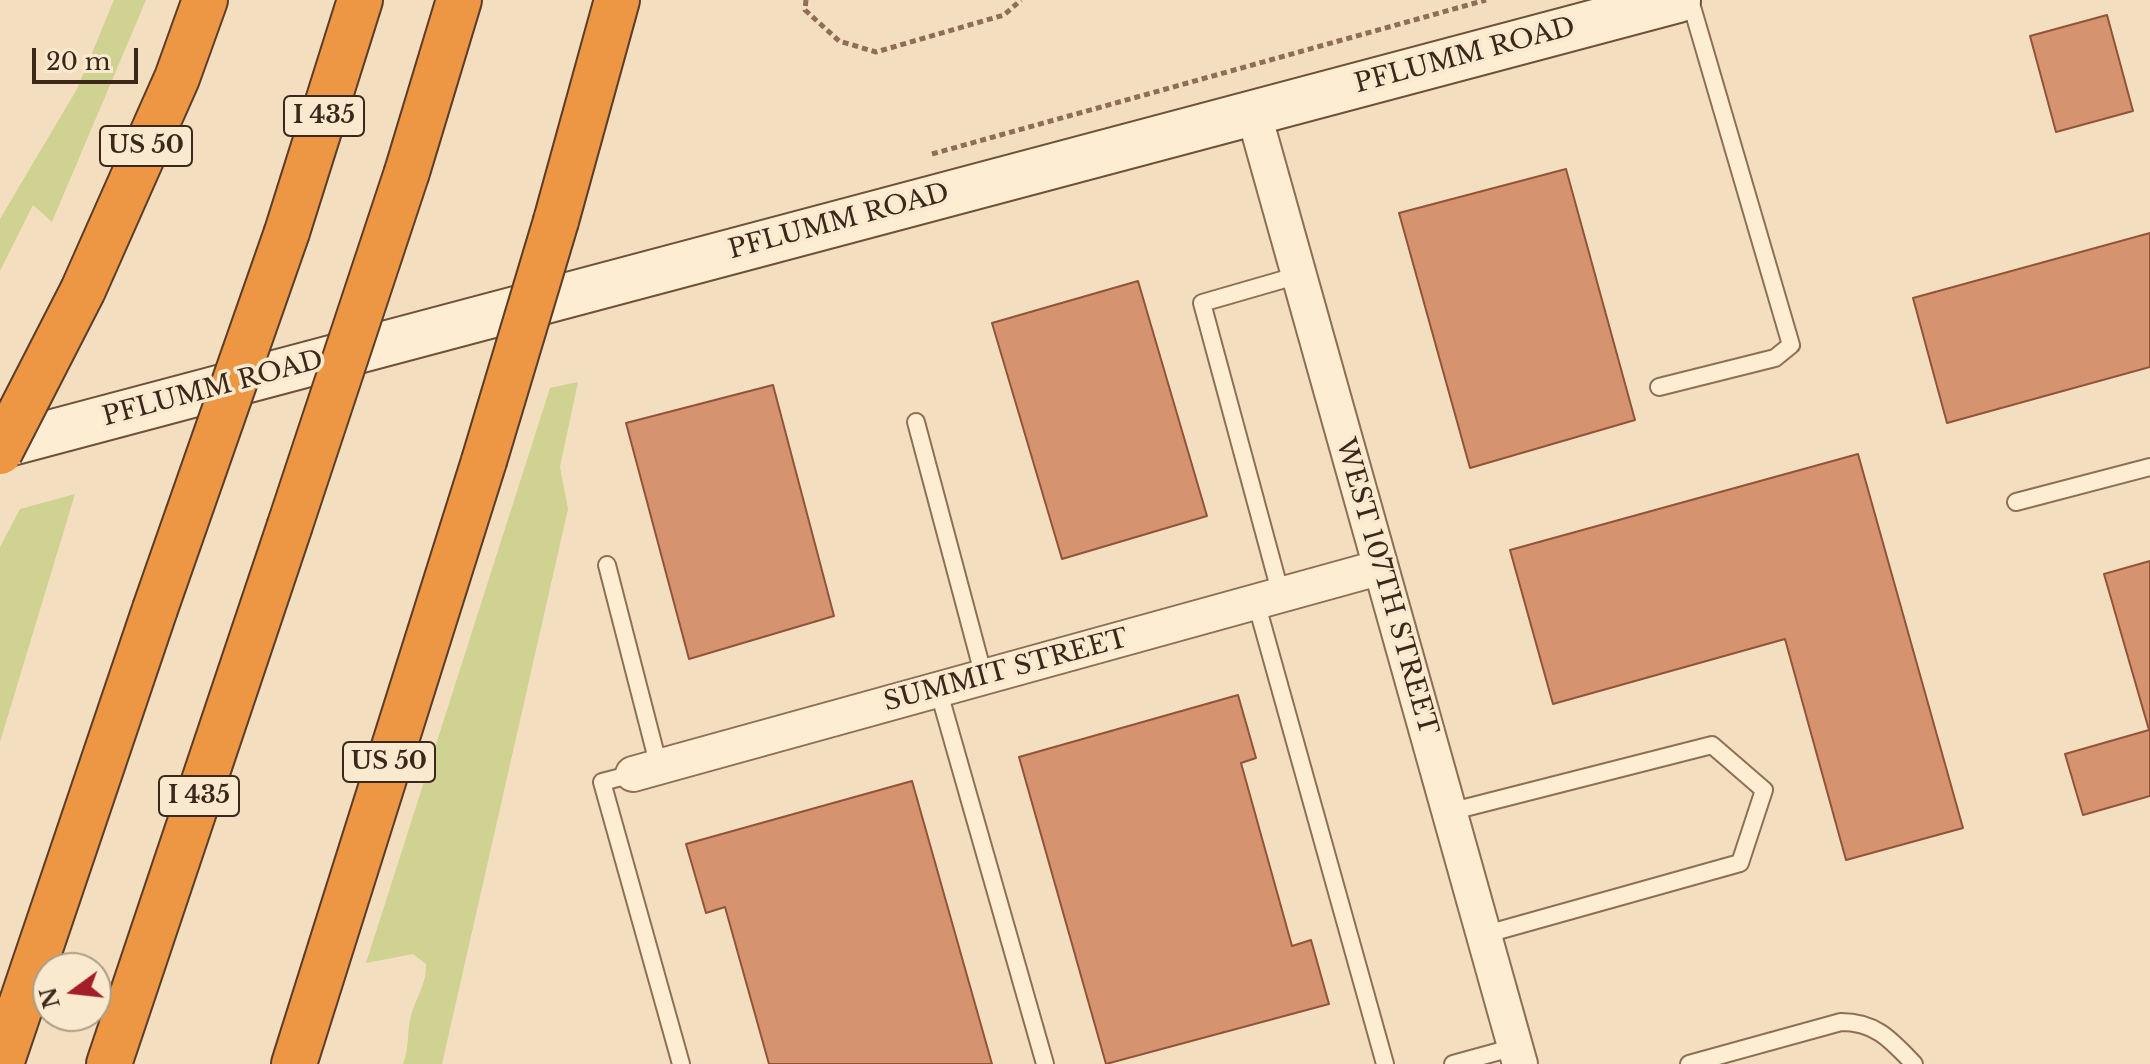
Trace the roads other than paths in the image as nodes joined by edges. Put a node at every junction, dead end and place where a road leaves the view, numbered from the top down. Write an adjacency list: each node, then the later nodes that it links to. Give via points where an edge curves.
1 (205, 0): 11 (highway, US 50, bridge, via 177,78 83,290)
2 (360, 0): 23 (highway, I 435, bridge, via 287,232)
3 (459, 0): 24 (highway, I 435, bridge, via 407,172)
4 (617, 0): 25 (highway, US 50, bridge, via 484,461)
5 (1678, 0): 7 (main road, PFLUMM ROAD)
6 (1690, 0): 9 (lane, via 1791,345 1775,358)
7 (1253, 111): 8 (street, WEST 107TH STREET); 11 (main road, PFLUMM ROAD)
8 (1299, 275): 15 (street, WEST 107TH STREET); 16 (lane, via 1202,303)
9 (1659, 387)
10 (916, 422): 17 (lane)
11 (0, 449)
12 (2150, 467): 13 (lane)
13 (2016, 502)
14 (607, 565): 19 (lane)
15 (1378, 568): 16 (street, SUMMIT STREET); 20 (street, WEST 107TH STREET)
16 (1268, 599): 17 (street, SUMMIT STREET); 28 (lane)
17 (984, 677): 18 (street, SUMMIT STREET)
18 (938, 689): 19 (street, SUMMIT STREET); 27 (lane)
19 (646, 770): 26 (lane, via 602,782)
20 (1449, 812): 21 (street, WEST 107TH STREET); 21 (lane, via 1712,745 1764,790 1740,863)
21 (1483, 935): 22 (street, WEST 107TH STREET)
22 (1517, 1056): 29 (lane)
23 (1, 1064)
24 (109, 1064)
25 (294, 1064)
26 (681, 1064)
27 (1045, 1064)
28 (1385, 1064)
29 (1453, 1064)
30 (1689, 1064): 31 (lane, via 1841,1022 1862,1022 1891,1039)
31 (1914, 1064)

